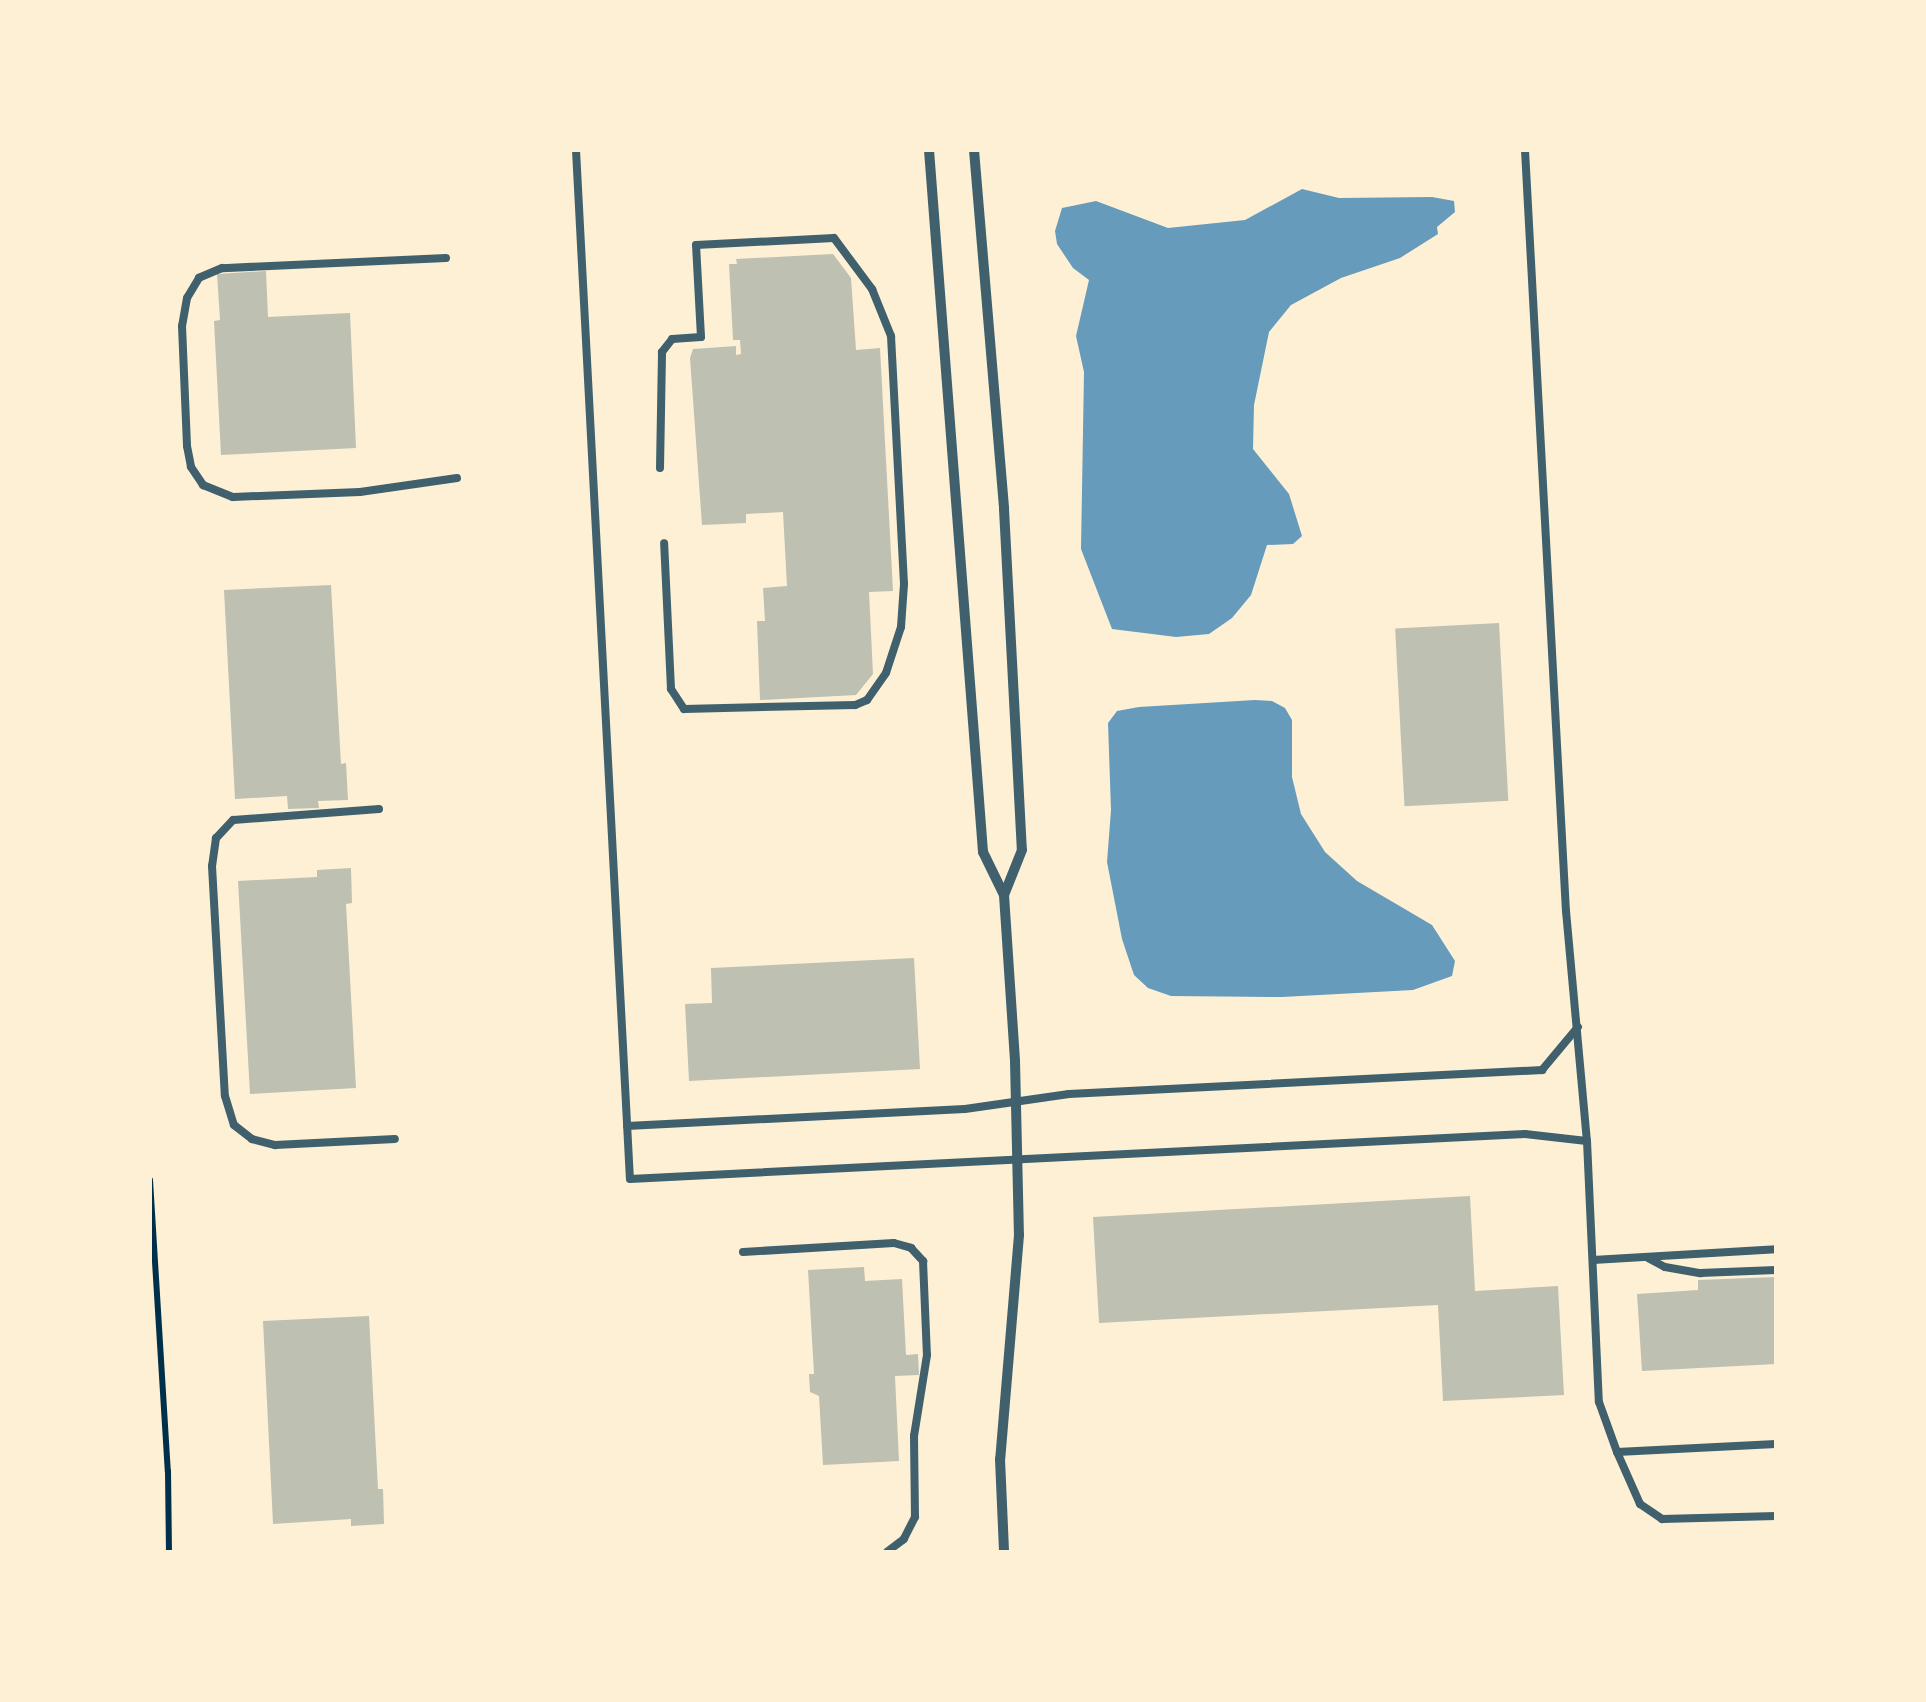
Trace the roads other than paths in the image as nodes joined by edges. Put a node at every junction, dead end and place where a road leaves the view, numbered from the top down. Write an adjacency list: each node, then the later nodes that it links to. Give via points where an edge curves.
1 (576, 150): 13 (lane)
2 (928, 150): 10 (street, via 983,852)
3 (974, 150): 10 (street, via 1002,474 1022,850)
4 (1525, 150): 11 (lane, via 1566,912)
5 (446, 258): 7 (lane, via 222,268 199,278 182,326 186,446 203,484 233,497 360,492)
6 (660, 468): 8 (lane, via 662,352 672,340 701,337 696,245 834,238 872,289 891,336 904,584 901,627 886,673 867,700 855,705 684,709 672,689)
7 (458, 478)
8 (664, 543)
9 (379, 809): 14 (lane, via 232,820 216,838 212,866 225,1096 234,1125 275,1145)
10 (1004, 895): 12 (street)
11 (1578, 1027): 12 (lane, via 1542,1070); 15 (lane)
12 (1017, 1102): 13 (lane); 16 (street)
13 (627, 1126): 16 (lane, via 630,1180)
14 (395, 1139)
15 (1587, 1141): 16 (lane, via 1525,1134); 20 (lane)
16 (1020, 1158): 26 (street, via 1000,1459)
17 (1776, 1249): 19 (lane)
18 (743, 1252): 25 (lane, via 894,1243 911,1248 923,1262 926,1356 914,1436 915,1518)
19 (1646, 1257): 20 (lane); 21 (lane, via 1679,1271)
20 (1593, 1260): 23 (lane, via 1600,1402)
21 (1776, 1270)
22 (1776, 1444): 23 (lane)
23 (1617, 1452): 24 (lane, via 1640,1504 1653,1516)
24 (1776, 1516)
25 (887, 1552)
26 (1004, 1552)

